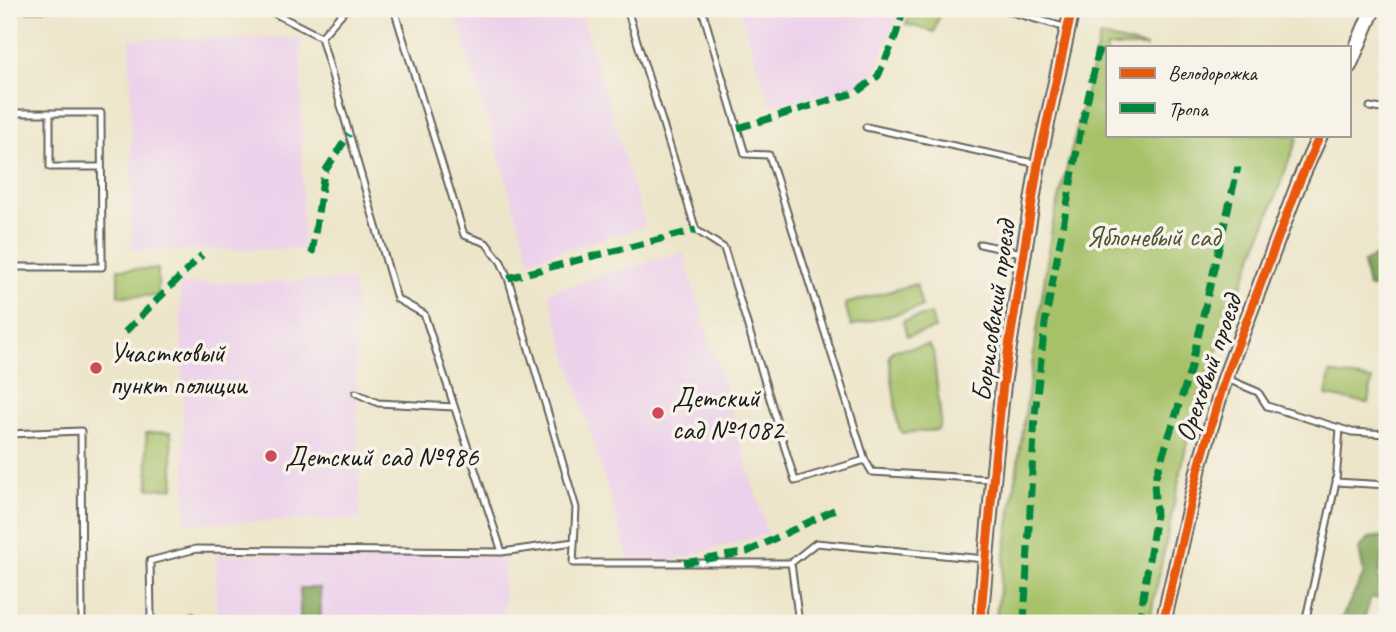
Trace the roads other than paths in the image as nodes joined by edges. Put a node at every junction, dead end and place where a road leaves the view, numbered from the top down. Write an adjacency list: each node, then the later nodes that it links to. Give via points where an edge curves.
1 (17, 9): 2 (lane)
2 (56, 9)
3 (267, 9): 12 (lane)
4 (346, 9): 12 (lane)
5 (394, 9): 35 (lane, via 464,235 486,243 508,278 576,508)
6 (627, 9): 31 (lane, via 696,230 723,248 795,481)
7 (702, 9): 31 (lane, via 745,154 769,155)
8 (1001, 9): 11 (lane)
9 (1072, 9): 11 (street, Борисовский проезд)
10 (1373, 9): 13 (street)
11 (1067, 28): 20 (street, Борисовский проезд)
12 (321, 37): 27 (lane, via 397,299 424,314)
13 (1350, 64)
14 (1370, 107): 15 (lane)
15 (1387, 110)
16 (9, 113): 17 (lane)
17 (50, 113): 21 (lane, via 50,167); 21 (lane, via 101,113)
18 (866, 127): 20 (lane)
19 (1320, 136): 25 (street, Ореховый проезд)
20 (1038, 164): 23 (street, Борисовский проезд)
21 (101, 167): 24 (lane, via 102,267)
22 (980, 244): 23 (lane)
23 (1024, 254): 32 (street, Борисовский проезд)
24 (9, 268)
25 (1225, 378): 28 (lane, via 1258,391 1266,406); 46 (street, Ореховый проезд)
26 (356, 393): 27 (lane, via 378,403)
27 (454, 407): 36 (lane)
28 (1340, 428): 30 (lane); 33 (lane)
29 (9, 434): 41 (lane, via 80,431)
30 (1387, 434)
31 (865, 460): 32 (lane, via 872,472)
32 (993, 479): 37 (street, Борисовский проезд)
33 (1336, 482): 34 (lane); 47 (lane)
34 (1387, 485)
35 (574, 542): 36 (lane); 38 (lane, via 573,563)
36 (502, 552): 42 (lane, via 196,549 150,561 152,615)
37 (986, 559): 38 (lane, via 816,543); 45 (street, Борисовский проезд)
38 (791, 563): 40 (lane)
39 (192, 616): 43 (lane)
40 (799, 622): 44 (lane)
41 (82, 623)
42 (147, 623)
43 (192, 623)
44 (814, 623)
45 (980, 623)
46 (1163, 623)
47 (1305, 623)

